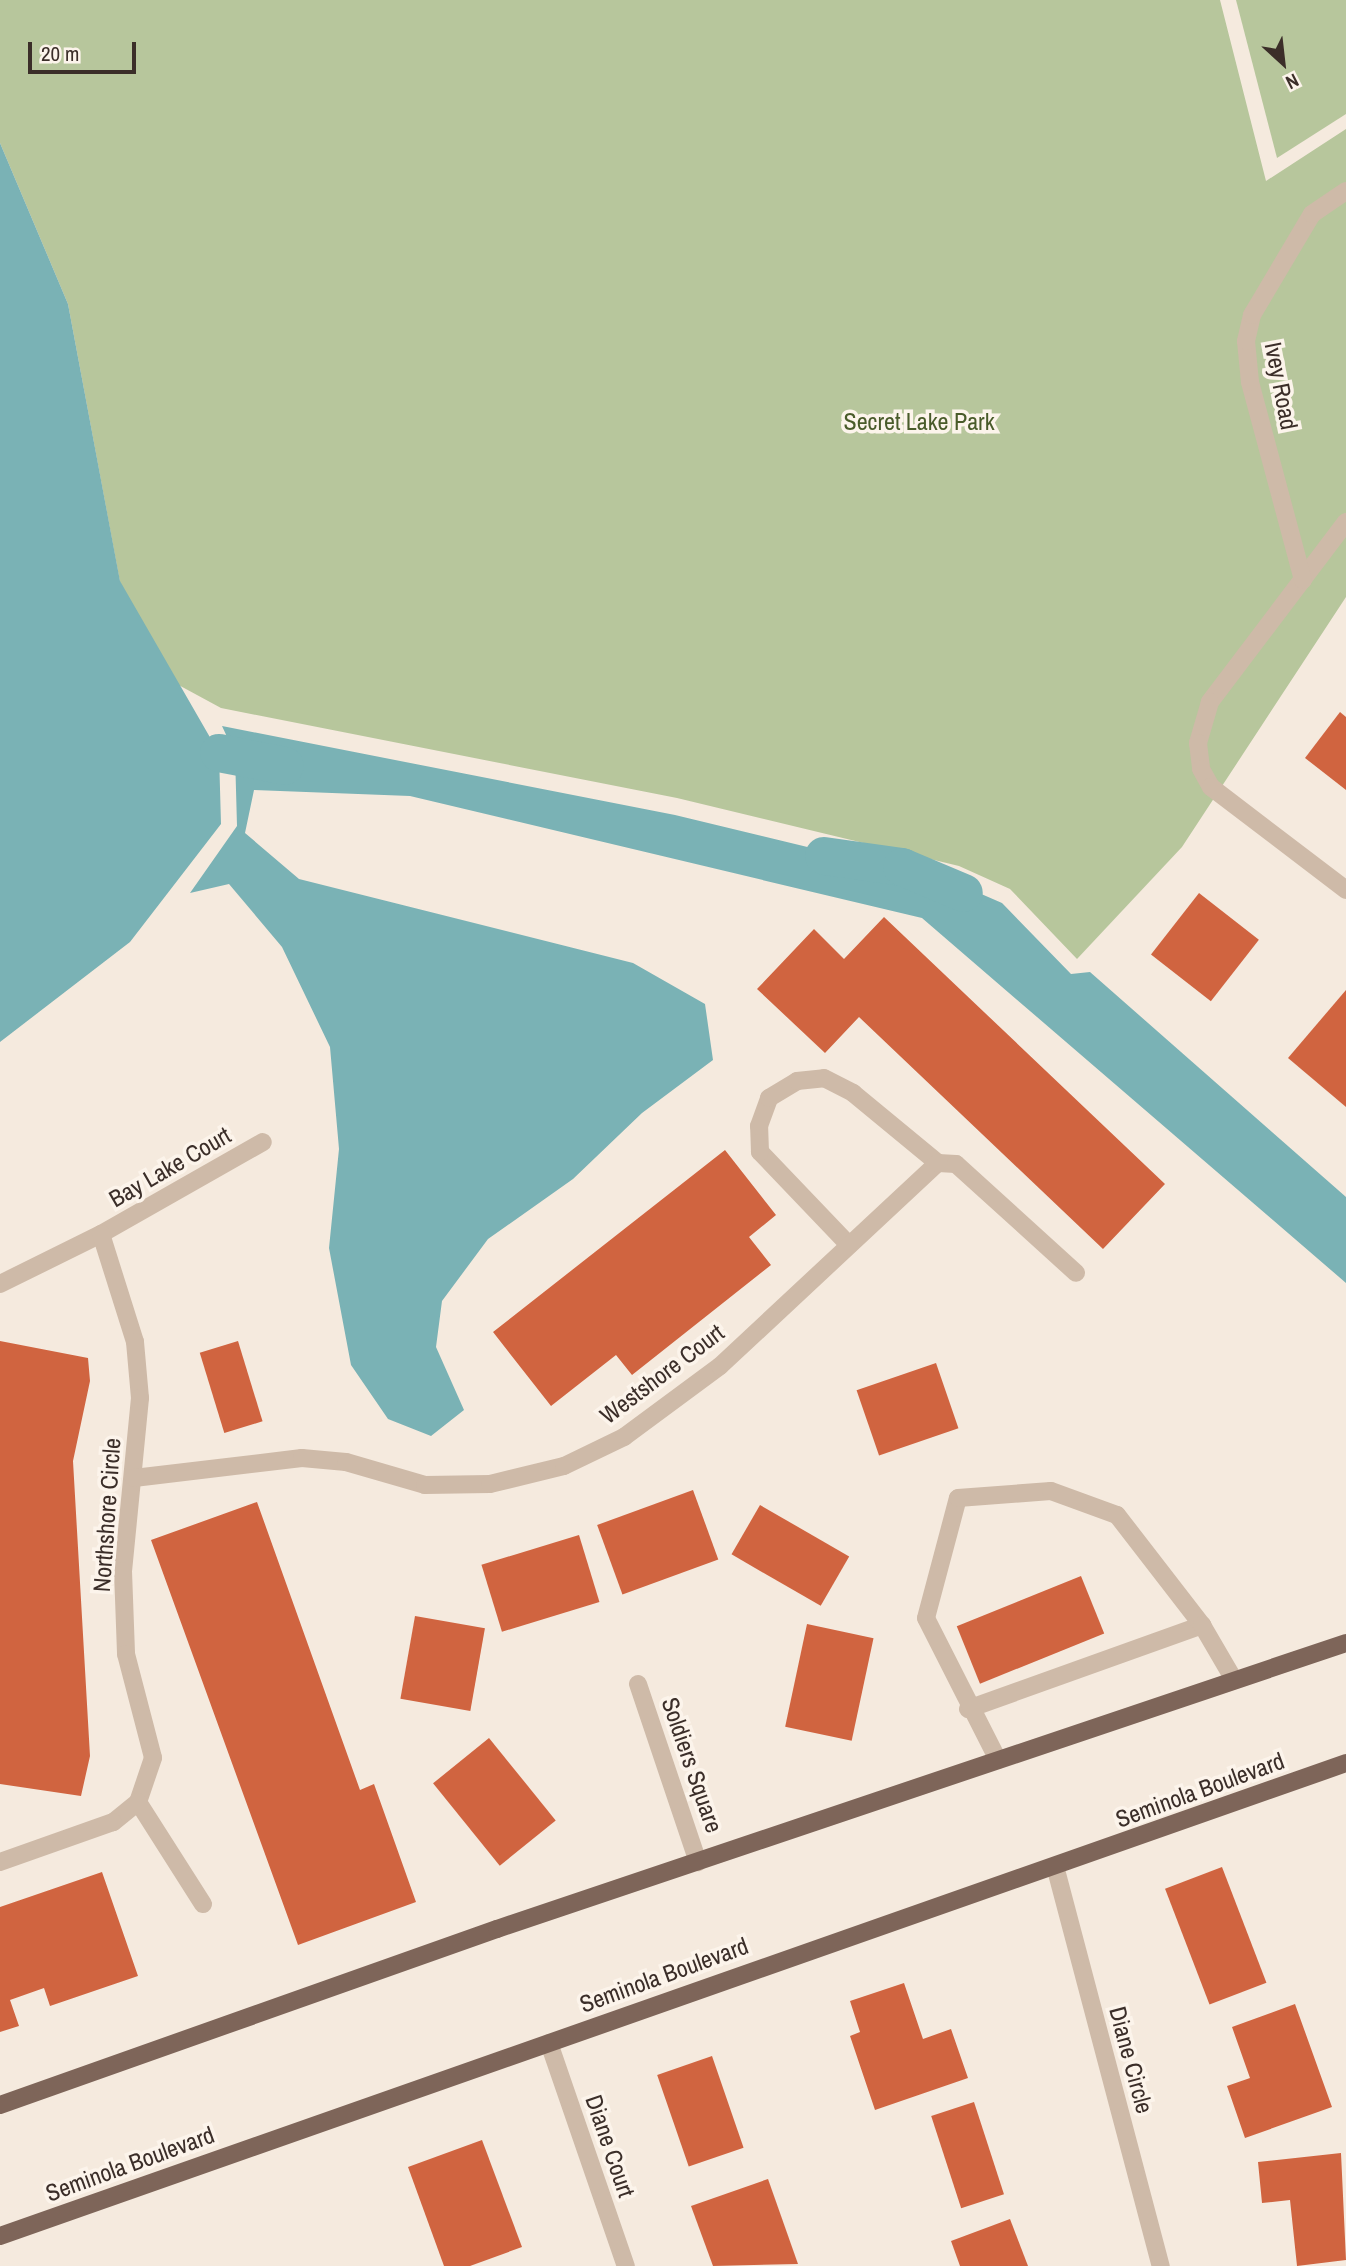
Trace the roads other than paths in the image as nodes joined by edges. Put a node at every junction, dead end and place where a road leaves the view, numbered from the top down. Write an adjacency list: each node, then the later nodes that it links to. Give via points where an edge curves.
1 (1346, 191): 3 (street, Ivey Road, via 1312,214 1252,315 1246,341 1250,382)
2 (1346, 522): 3 (street)
3 (1303, 580): 4 (street, via 1203,717 1201,769 1221,796)
4 (1346, 890)
5 (263, 1142): 7 (street, Bay Lake Court)
6 (938, 1163): 8 (street, Westshore Court); 8 (street, via 853,1093 824,1078 797,1081 769,1098 759,1126 760,1152); 9 (street, via 956,1164)
7 (101, 1234): 10 (street); 11 (street, Northshore Circle, via 135,1342 140,1398)
8 (849, 1245): 11 (street, Westshore Court, via 720,1366 624,1437 565,1466 490,1484 425,1485 346,1462 302,1458)
9 (1076, 1273)
10 (0, 1284)
11 (134, 1478): 19 (street, Northshore Circle, via 123,1572 126,1654 153,1758)
12 (1202, 1625): 14 (street); 16 (street); 16 (street, via 1117,1516 1051,1491 958,1498 926,1618)
13 (1346, 1643): 14 (main road)
14 (1233, 1678): 17 (main road)
15 (638, 1684): 21 (street, Soldiers Square)
16 (968, 1709): 17 (street)
17 (998, 1760): 21 (main road)
18 (1346, 1763): 22 (main road, Seminola Boulevard)
19 (138, 1802): 20 (street, via 113,1822); 23 (street)
20 (0, 1862)
21 (698, 1862): 25 (main road)
22 (1055, 1866): 24 (main road, Seminola Boulevard); 28 (street, Diane Circle)
23 (202, 1904)
24 (549, 2043): 26 (main road, Seminola Boulevard); 27 (street, Diane Court)
25 (0, 2105)
26 (5, 2229)
27 (626, 2266)
28 (1161, 2266)

